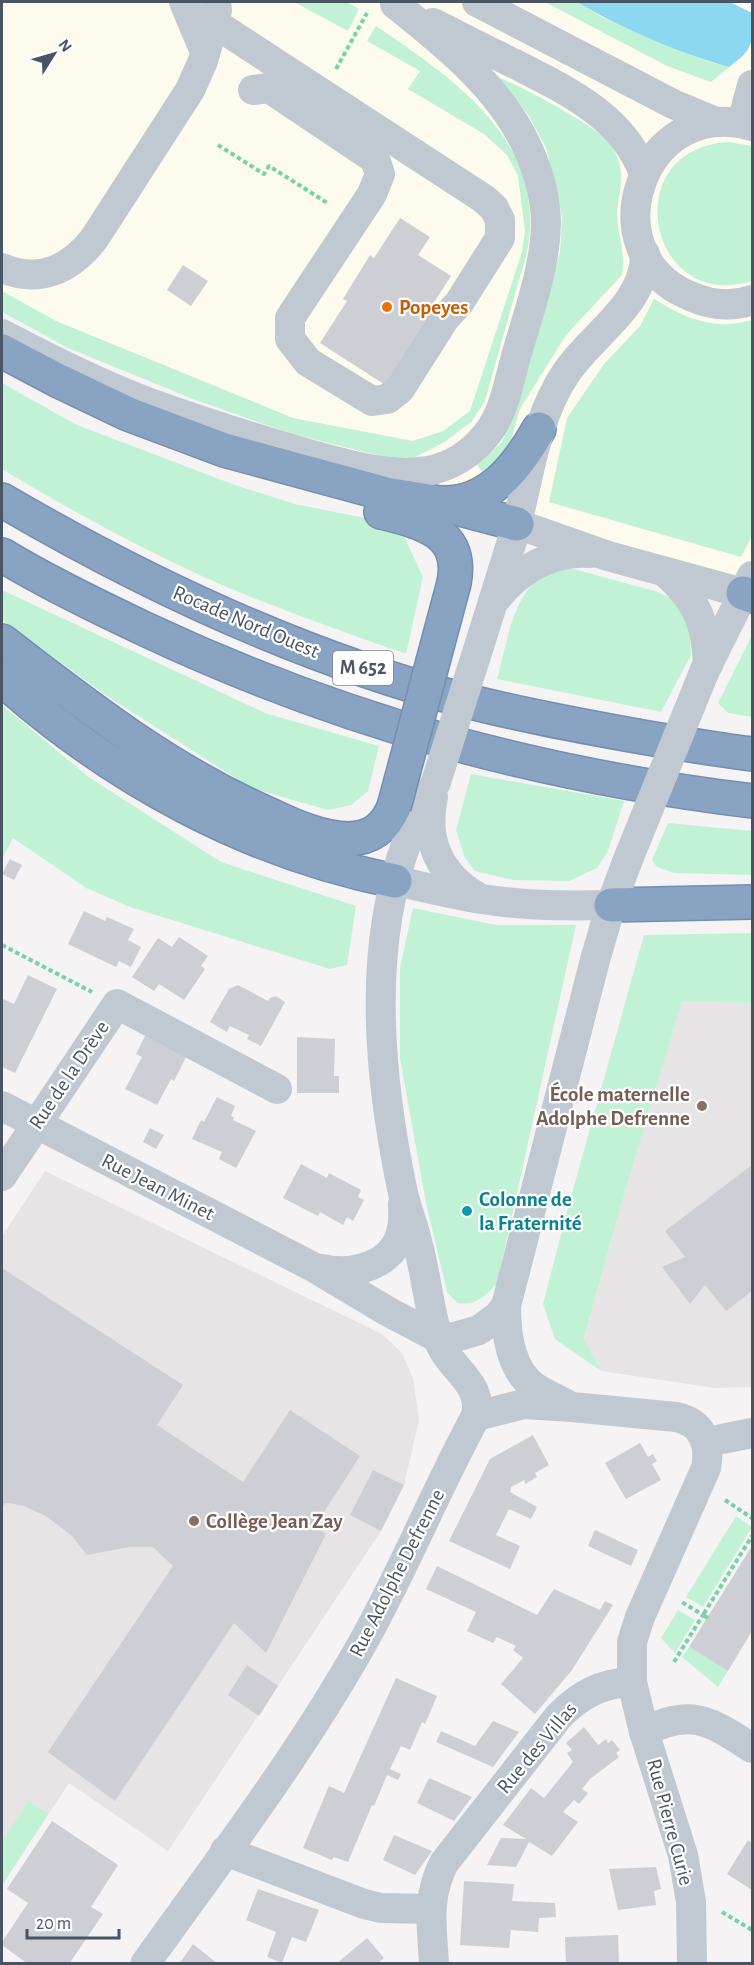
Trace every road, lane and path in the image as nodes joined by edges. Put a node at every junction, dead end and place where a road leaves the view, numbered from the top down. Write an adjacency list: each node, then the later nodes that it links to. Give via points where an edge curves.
1 (184, 2): 5 (street)
2 (477, 2): 8 (street, via 673,104)
3 (393, 3): 10 (street, via 548,81 587,105 625,137); 15 (street, via 477,77 507,110 535,164 544,204 543,264 502,405 488,433 461,458 411,472 390,472 330,460 149,402 79,373)
4 (215, 12): 5 (street); 11 (street, via 484,199 500,220 500,238 459,303 400,388 387,399 372,400 308,362 290,339 290,318)
5 (205, 52): 13 (street, via 190,90 83,253 56,271 23,274)
6 (753, 85): 8 (street)
7 (253, 90): 11 (street, via 269,88 375,159 380,174)
8 (737, 124): 10 (street, via 687,131 669,142)
9 (218, 145): 11 (path, via 264,174 269,166)
10 (644, 174): 12 (street, via 635,214)
11 (352, 224)
12 (645, 254): 14 (street, via 665,280 683,293 714,303); 17 (street, via 642,275 631,298 566,373)
13 (2, 268)
14 (753, 300)
15 (2, 334)
16 (2, 353): 19 (highway, via 128,414 184,436 354,486); 26 (highway, bridge, via 63,399 129,433 259,480 433,528 446,540 456,561 454,583 394,807 388,822 378,830 349,839 316,833 227,796 66,691)
17 (539, 429): 19 (highway, via 526,452 499,483 465,501); 20 (street)
18 (2, 500): 29 (highway, Rocade Nord Ouest / M 652, via 153,582 351,664 468,701 579,726)
19 (434, 502): 20 (highway)
20 (517, 524): 22 (street); 25 (street)
21 (2, 555): 31 (highway, M 652, via 75,596 219,663 383,724 558,769 653,788)
22 (608, 555): 23 (street); 25 (street, via 573,553 540,562 514,578)
23 (666, 573): 24 (street); 27 (street, via 698,611 707,641)
24 (750, 588): 27 (street)
25 (493, 603): 30 (street, bridge)
26 (2, 641)
27 (707, 668): 35 (street, bridge)
28 (2, 679): 32 (highway, via 76,740 152,789 299,856)
29 (753, 754)
30 (436, 782): 32 (street, via 407,840); 33 (street, via 429,815 436,853 457,882)
31 (753, 801)
32 (395, 881): 33 (street); 42 (street, via 382,973 381,1049)
33 (482, 899): 35 (street, via 565,906)
34 (753, 902): 35 (highway)
35 (611, 905): 44 (street)
36 (2, 945): 37 (path)
37 (117, 1005): 38 (street, Rue de la Drève); 40 (street, Rue de la Drève)
38 (277, 1089)
39 (2, 1106): 40 (street, Rue Jean Minet)
40 (37, 1124): 41 (street, Rue de la Drève); 43 (street, Rue Jean Minet)
41 (2, 1176)
42 (403, 1195): 43 (street, Rue Jean Minet, via 398,1242 378,1262 362,1270); 45 (street, via 419,1246)
43 (315, 1268): 45 (street, Rue Jean Minet)
44 (506, 1306): 45 (street, via 479,1330); 46 (street, via 511,1346 524,1378)
45 (438, 1338): 47 (street, via 475,1391)
46 (572, 1407): 47 (street, via 524,1404); 49 (street, via 684,1419 703,1433)
47 (476, 1416): 59 (street, Rue Adolphe Defrenne, via 362,1644 299,1746)
48 (753, 1433): 49 (street)
49 (707, 1442): 56 (street, via 709,1458 703,1478 635,1630)
50 (736, 1508): 51 (path)
51 (753, 1518)
52 (753, 1536): 54 (path)
53 (680, 1601): 54 (path)
54 (706, 1617): 55 (path)
55 (674, 1662)
56 (632, 1682): 57 (street, Rue Pierre Curie); 61 (street, Rue des Villas, via 617,1682 585,1694 559,1716 444,1863 433,1890)
57 (644, 1732): 58 (street, via 663,1722 689,1718 722,1728); 65 (street, Rue Pierre Curie, via 682,1855 690,1902)
58 (753, 1748)
59 (225, 1851): 61 (street, via 364,1904); 63 (street, Rue Adolphe Defrenne)
60 (714, 1907): 62 (path)
61 (431, 1909): 64 (street, Rue des Villas)
62 (753, 1930)
63 (145, 1964)
64 (434, 1964)
65 (692, 1964)

